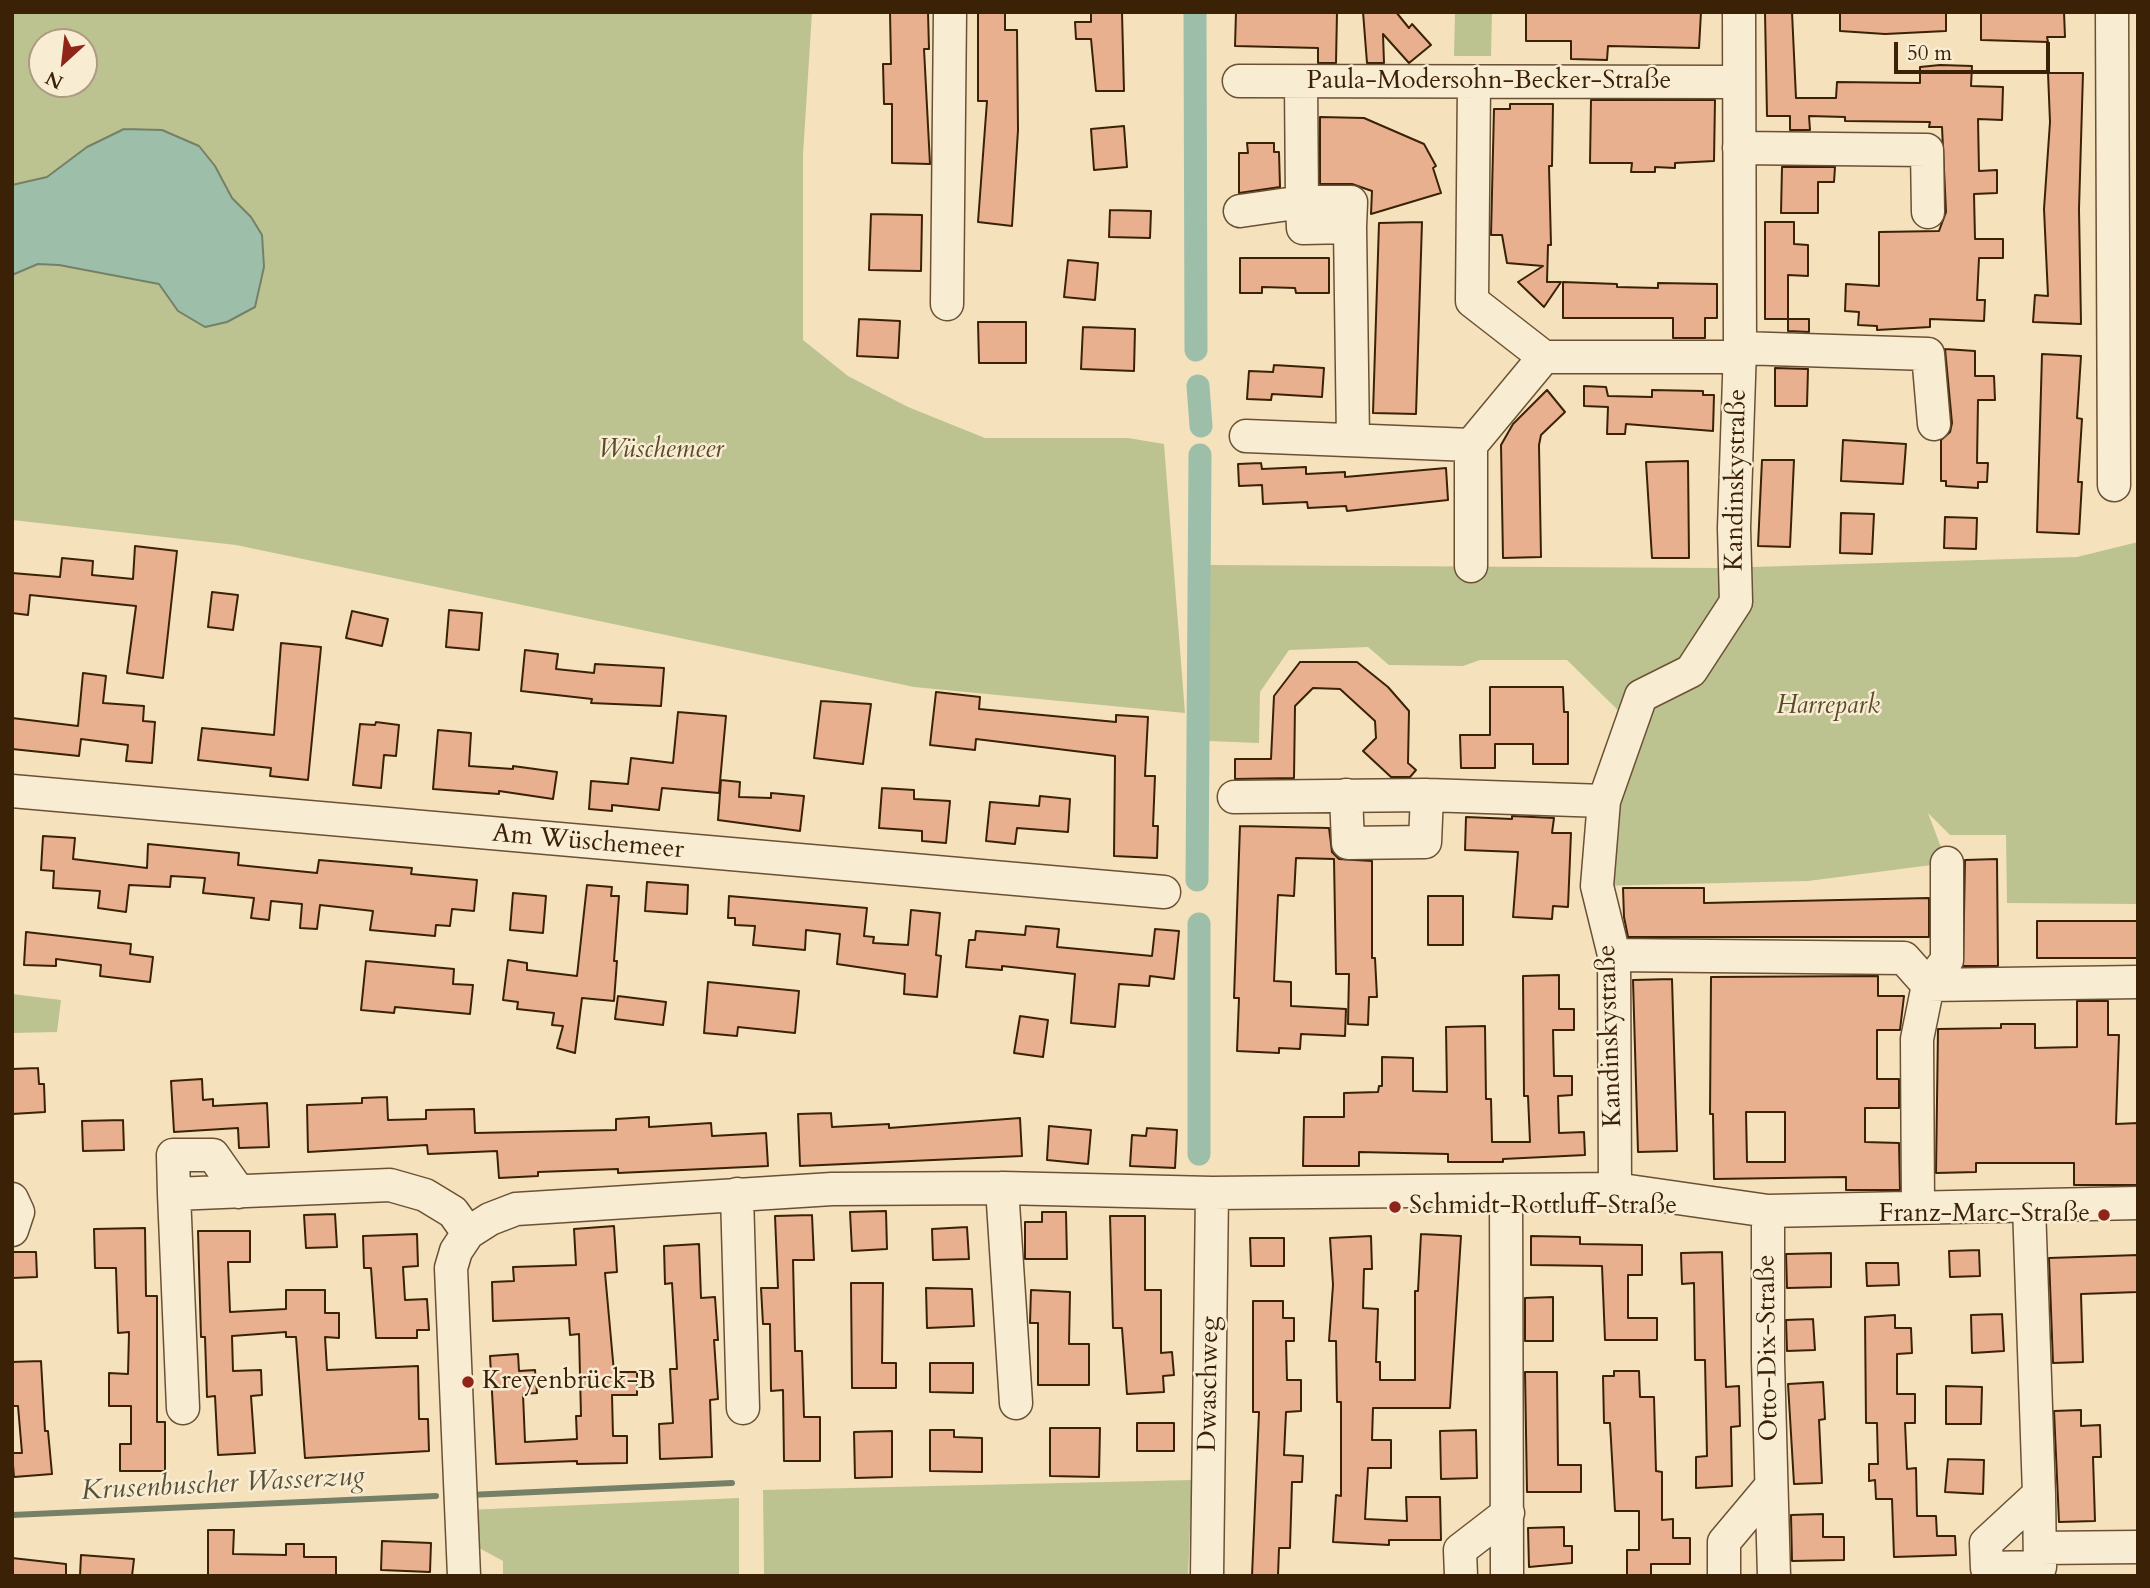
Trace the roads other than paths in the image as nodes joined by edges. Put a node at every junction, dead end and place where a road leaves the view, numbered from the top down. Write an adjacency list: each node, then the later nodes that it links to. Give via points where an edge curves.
1 (950, 12): 13 (street)
2 (1739, 12): 7 (street, Kandinskystraße)
3 (2112, 12): 8 (street)
4 (1239, 81): 5 (street, Paula-Modersohn-Becker-Straße)
5 (1301, 82): 6 (street, Paula-Modersohn-Becker-Straße); 10 (street)
6 (1474, 82): 7 (street, Paula-Modersohn-Becker-Straße); 16 (street, via 1472,301)
7 (1739, 82): 9 (street, Kandinskystraße)
8 (2126, 127): 14 (street)
9 (1739, 148): 12 (street, via 1927,150); 15 (street, Kandinskystraße)
10 (1302, 202): 11 (street); 19 (street, via 1303,228 1350,227)
11 (1241, 211)
12 (1928, 212)
13 (947, 304)
14 (2126, 336): 21 (street)
15 (1740, 353): 16 (street); 17 (street, via 1928,354); 27 (street, Kandinskystraße, via 1736,601 1691,671 1641,696)
16 (1544, 356): 20 (street)
17 (1934, 424)
18 (1246, 436): 19 (street)
19 (1353, 440): 20 (street)
20 (1471, 444): 22 (street)
21 (2114, 485)
22 (1471, 566)
23 (12, 791): 29 (street, Am Wüschemeer)
24 (1346, 795): 25 (street); 25 (street, via 1348,843 1425,842); 26 (street)
25 (1427, 795): 27 (street)
26 (1234, 797)
27 (1604, 801): 30 (street, Kandinskystraße, via 1597,886)
28 (1947, 863): 32 (street, via 1947,960)
29 (1164, 892)
30 (1614, 955): 32 (street, via 1904,958); 34 (street, Kandinskystraße)
31 (2138, 982): 32 (street)
32 (1928, 985): 40 (street, via 1917,1039)
33 (1002, 1188): 36 (street); 37 (street); 45 (street)
34 (1615, 1189): 35 (street); 42 (street)
35 (1506, 1191): 36 (street); 50 (street)
36 (1212, 1193): 54 (street, Dwaschweg)
37 (737, 1194): 44 (street, via 516,1209); 47 (street)
38 (12, 1199): 43 (street, via 18,1212)
39 (2138, 1203): 41 (street)
40 (1918, 1206): 41 (street); 42 (street)
41 (2029, 1206): 49 (street)
42 (1768, 1211): 48 (street, Otto-Dix-Straße)
43 (12, 1230)
44 (468, 1233): 46 (street, via 453,1212 425,1195 390,1185 239,1192 213,1155 173,1155); 53 (street, via 452,1268)
45 (1016, 1403)
46 (183, 1408)
47 (743, 1408)
48 (1771, 1486): 57 (street, via 1724,1542); 58 (street, Otto-Dix-Straße)
49 (2039, 1493): 52 (street); 52 (street, via 1986,1543 1987,1568 2040,1567)
50 (1507, 1513): 55 (street, via 1460,1550); 56 (street)
51 (2138, 1547): 52 (street)
52 (2040, 1548)
53 (464, 1576)
54 (1207, 1576)
55 (1461, 1576)
56 (1507, 1576)
57 (1724, 1576)
58 (1774, 1576)

